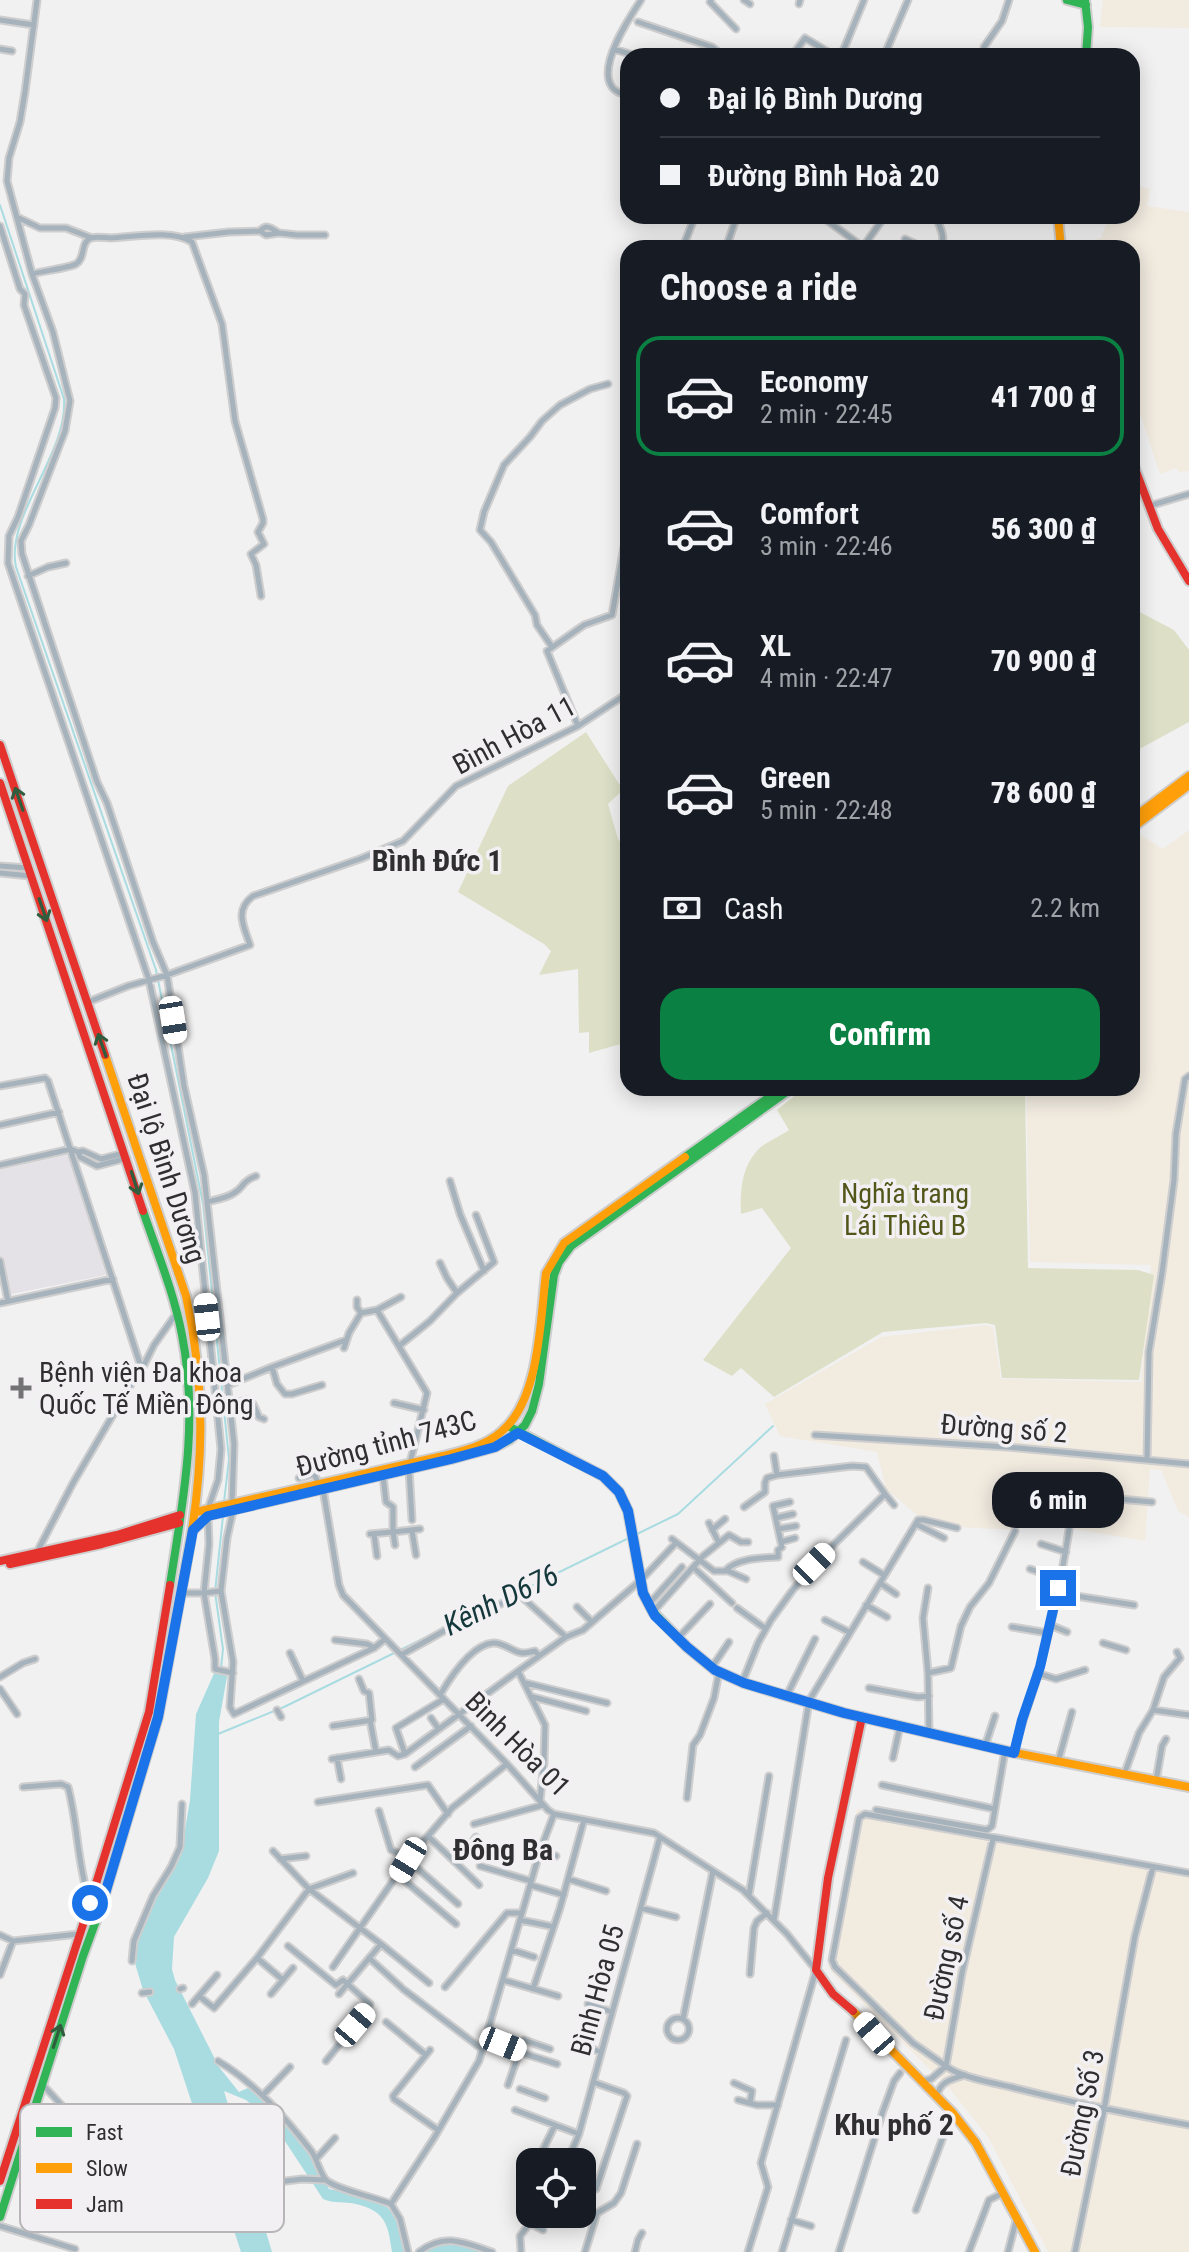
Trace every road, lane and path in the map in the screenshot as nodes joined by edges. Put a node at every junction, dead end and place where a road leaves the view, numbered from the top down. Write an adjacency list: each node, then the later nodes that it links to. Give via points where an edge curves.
1 (37, 0): 11 (street)
2 (641, 0): 21 (street)
3 (711, 0): 12 (street)
4 (864, 0): 17 (street)
5 (908, 0): 18 (street)
6 (1009, 0): 13 (street)
7 (1067, 0): 8 (main road)
8 (1086, 2): 19 (main road)
9 (0, 20): 11 (street)
10 (638, 22): 14 (street)
11 (34, 25): 26 (street)
12 (736, 29)
13 (984, 47)
14 (713, 48)
15 (798, 48): 16 (street, via 805,38)
16 (823, 48)
17 (842, 48)
18 (887, 48)
19 (1087, 48)
20 (0, 49): 22 (street)
21 (614, 49): 23 (street); 24 (street, via 609,83)
22 (12, 51)
23 (620, 51)
24 (620, 93)
25 (0, 170): 26 (street)
26 (7, 181): 27 (street)
27 (18, 217): 32 (street, via 40,228 66,228); 34 (street)
28 (832, 224): 33 (street)
29 (0, 226): 36 (street)
30 (325, 235): 31 (street, via 279,233 268,227)
31 (184, 237): 32 (street); 45 (street, via 192,242 222,324 235,421 263,519 258,532 264,544 251,554)
32 (92, 238): 34 (street, via 76,264)
33 (854, 240)
34 (32, 274): 35 (street)
35 (38, 290): 36 (street); 43 (street, via 70,401 65,431 21,541)
36 (25, 294): 59 (street, via 24,305 56,398 9,536 8,563)
37 (608, 384): 46 (street, via 560,405 542,421 504,465 480,530)
38 (1140, 493): 40 (main road)
39 (1189, 494): 40 (street)
40 (1148, 506): 44 (main road)
41 (66, 563): 43 (street)
42 (620, 570): 46 (street, via 612,615 584,625)
43 (28, 576): 58 (street)
44 (1188, 577)
45 (261, 596)
46 (552, 647): 48 (street, via 547,651)
47 (620, 698): 48 (street, Bình Hòa 11)
48 (578, 726): 58 (street, Bình Hòa 11, via 456,786 403,841 253,896 241,909 250,945)
49 (0, 745): 55 (main road, Đại lộ Bình Dương, one-way to 49)
50 (1187, 782): 52 (main road); 53 (main road)
51 (0, 783): 56 (main road, Đại lộ Bình Dương)
52 (1140, 814)
53 (1140, 821)
54 (0, 866): 56 (street)
55 (42, 868): 56 (main road); 60 (main road, Đại lộ Bình Dương)
56 (30, 872): 57 (street); 61 (main road, Đại lộ Bình Dương, one-way to 61)
57 (0, 873)
58 (165, 975): 59 (street); 74 (street)
59 (149, 980): 60 (street); 116 (street, via 195,1193 221,1449)
60 (88, 1002): 61 (main road); 110 (main road, Đại lộ Bình Dương, one-way to 60, via 202,1437 194,1332)
61 (76, 1008): 70 (main road, Đại lộ Bình Dương)
62 (1189, 1076): 102 (street, via 1176,1134 1149,1352)
63 (0, 1086): 66 (street, via 45,1078)
64 (772, 1096): 68 (main road, Đường tỉnh 743C)
65 (780, 1096): 68 (main road, Đường tỉnh 743C)
66 (59, 1112): 67 (street); 69 (street)
67 (0, 1125)
68 (721, 1136): 98 (main road, Đường tỉnh 743C, via 589,1224 557,1252 546,1273 532,1382); 99 (main road, Đường tỉnh 743C, via 565,1254 554,1275 532,1411)
69 (71, 1149): 70 (street, via 101,1159); 71 (street); 79 (street)
70 (126, 1155): 86 (main road, Đại lộ Bình Dương, one-way to 86)
71 (0, 1165)
72 (256, 1176): 74 (street, via 233,1194)
73 (450, 1181): 78 (street)
74 (207, 1202): 92 (street)
75 (476, 1215): 78 (street, via 494,1262)
76 (0, 1261): 82 (street)
77 (440, 1263): 80 (street)
78 (484, 1271): 80 (street)
79 (113, 1279): 82 (street); 90 (street)
80 (457, 1293): 88 (street)
81 (401, 1297): 84 (street)
82 (2, 1300)
83 (357, 1300): 85 (street)
84 (377, 1310): 85 (street); 88 (street)
85 (361, 1313): 87 (street)
86 (177, 1314): 90 (street); 120 (main road, Đại lộ Bình Dương, via 190,1434)
87 (347, 1339): 89 (street); 91 (street)
88 (399, 1346): 96 (street, via 426,1388)
89 (344, 1348)
90 (141, 1367): 143 (street)
91 (272, 1367): 92 (street); 93 (street, via 285,1394)
92 (228, 1385): 95 (street)
93 (322, 1385)
94 (394, 1403): 96 (street)
95 (230, 1404): 97 (street, via 247,1400); 114 (street)
96 (424, 1410): 104 (street)
97 (264, 1419)
98 (508, 1426): 99 (main road); 104 (main road, Đường tỉnh 743C, via 486,1442)
99 (518, 1433): 104 (main road, Đường tỉnh 743C, via 495,1447); 156 (main road, via 603,1476 619,1492 628,1511)
100 (815, 1435): 102 (street, Đường số 2)
101 (774, 1456): 105 (street)
102 (1147, 1460): 103 (street, Đường số 2)
103 (1189, 1464)
104 (410, 1466): 106 (main road, Đường tỉnh 743C); 108 (main road, Đường tỉnh 743C); 122 (street)
105 (777, 1475): 109 (street, via 866,1467); 115 (street, via 767,1478 765,1492)
106 (383, 1476): 108 (main road, Đường tỉnh 743C); 133 (street, via 386,1502 393,1507)
107 (299, 1478): 108 (street, via 314,1474)
108 (321, 1485): 114 (main road, Đường tỉnh 743C); 187 (street, Bình Hòa 01, via 343,1595)
109 (885, 1494): 113 (street); 177 (street, via 814,1564)
110 (197, 1500): 116 (main road); 118 (main road, Đại lộ Bình Dương)
111 (790, 1502): 119 (street, via 773,1506)
112 (1152, 1502): 141 (street, via 1075,1495)
113 (894, 1505)
114 (233, 1507): 116 (main road, Đường tỉnh 743C); 160 (street)
115 (744, 1507)
116 (208, 1512): 118 (main road, Đường tỉnh 743C); 129 (main road); 163 (street)
117 (793, 1514): 119 (street)
118 (195, 1515): 120 (main road, Đường tỉnh 743C); 129 (main road, Đại lộ Bình Dương)
119 (776, 1518): 128 (street)
120 (180, 1519): 143 (main road, Đường tỉnh 743C); 284 (main road, Đại lộ Bình Dương, via 149,1712)
121 (725, 1519): 130 (street)
122 (412, 1520)
123 (709, 1523): 130 (street)
124 (916, 1524): 126 (street, via 924,1520); 135 (street); 153 (street)
125 (796, 1526): 128 (street)
126 (957, 1528)
127 (420, 1529): 131 (street)
128 (778, 1529): 137 (street)
129 (193, 1530): 162 (main road, Đại lộ Bình Dương)
130 (712, 1530): 138 (street)
131 (412, 1531): 133 (street); 142 (street)
132 (1015, 1531): 201 (street, via 961,1626 951,1668)
133 (393, 1532): 140 (street); 144 (street, via 372,1534)
134 (795, 1538): 137 (street)
135 (944, 1538)
136 (748, 1542): 138 (street, via 729,1535)
137 (781, 1542): 151 (street, via 778,1557 753,1559)
138 (719, 1543): 145 (street)
139 (1041, 1544): 141 (street)
140 (395, 1545)
141 (1066, 1552): 155 (street)
142 (416, 1555)
143 (36, 1556): 147 (main road, Đường tỉnh 743C)
144 (377, 1556)
145 (699, 1561): 149 (street); 151 (street); 156 (street, via 673,1542)
146 (863, 1562): 153 (street)
147 (0, 1563)
148 (682, 1567): 169 (street)
149 (693, 1567): 169 (street); 177 (street)
150 (1030, 1569): 155 (street)
151 (725, 1571): 154 (street)
152 (1075, 1573): 161 (street)
153 (884, 1575): 157 (street)
154 (746, 1579)
155 (1060, 1579): 159 (street)
156 (641, 1580): 169 (main road); 173 (street)
157 (880, 1583): 164 (street); 166 (street)
158 (928, 1588): 201 (street, via 923,1618)
159 (1058, 1588): 161 (street); 174 (street)
160 (221, 1591): 163 (street); 200 (street)
161 (1067, 1592): 167 (street)
162 (182, 1593): 163 (street); 286 (main road, Đại lộ Bình Dương, via 158,1717)
163 (204, 1593): 200 (street, via 215,1669)
164 (896, 1594)
165 (710, 1604): 184 (street)
166 (866, 1605): 171 (street); 179 (street)
167 (1134, 1605)
168 (577, 1607): 173 (street)
169 (651, 1608): 184 (main road)
170 (486, 1612): 183 (street, via 522,1597)
171 (887, 1617)
172 (825, 1620): 179 (street)
173 (592, 1622): 183 (street)
174 (1050, 1625): 180 (street); 181 (street)
175 (464, 1627): 178 (street)
176 (1012, 1627): 181 (street)
177 (766, 1629): 207 (street)
178 (444, 1631): 182 (street); 194 (street)
179 (849, 1632): 214 (street)
180 (1067, 1632)
181 (1048, 1633): 202 (street)
182 (450, 1636)
183 (566, 1637): 195 (street)
184 (678, 1638): 197 (main road)
185 (815, 1639): 210 (street)
186 (335, 1640): 190 (street)
187 (387, 1640): 190 (street); 194 (street, Bình Hòa 01)
188 (729, 1642): 197 (street)
189 (1103, 1643): 191 (street)
190 (374, 1648): 205 (street)
191 (1126, 1650)
192 (1177, 1652): 217 (street, via 1180,1658 1164,1676)
193 (290, 1653): 205 (street)
194 (399, 1653): 212 (street, Bình Hòa 01)
195 (539, 1656): 199 (street); 212 (street, via 494,1643 484,1647 454,1671)
196 (35, 1659): 203 (street)
197 (715, 1670): 207 (main road); 249 (street, via 714,1698 693,1745)
198 (1085, 1670): 202 (street, via 1056,1679)
199 (518, 1671): 206 (street); 221 (street)
200 (233, 1673): 205 (street, via 234,1714)
201 (928, 1673): 211 (street)
202 (1037, 1673): 236 (street)
203 (0, 1677)
204 (359, 1679): 227 (street, via 369,1693)
205 (303, 1681)
206 (525, 1683): 213 (street); 215 (street)
207 (742, 1683): 210 (main road)
208 (869, 1688): 211 (street)
209 (0, 1689): 220 (street)
210 (787, 1695): 214 (main road)
211 (929, 1696): 232 (street)
212 (442, 1697): 221 (street, Bình Hòa 01); 237 (street, via 396,1728)
213 (532, 1697): 218 (street); 251 (street, via 545,1725)
214 (809, 1701): 225 (main road); 291 (street)
215 (607, 1703)
216 (277, 1710): 224 (street)
217 (1153, 1710): 222 (street); 242 (street)
218 (586, 1711)
219 (1072, 1712): 239 (street)
220 (17, 1714)
221 (460, 1714): 229 (street, Bình Hòa 01); 231 (street)
222 (1189, 1715)
223 (995, 1716): 234 (street)
224 (281, 1717)
225 (862, 1717): 230 (main road); 307 (main road, via 828,1878)
226 (431, 1718): 231 (street)
227 (370, 1720): 228 (street); 235 (street)
228 (333, 1726)
229 (471, 1726): 240 (street, Bình Hòa 01); 241 (street)
230 (900, 1726): 232 (main road); 238 (street)
231 (438, 1728): 237 (street)
232 (929, 1733): 234 (main road)
233 (1166, 1739): 245 (street)
234 (985, 1746): 236 (main road)
235 (376, 1752): 237 (street); 244 (street, via 334,1759)
236 (1010, 1752): 239 (main road); 253 (street)
237 (405, 1754)
238 (893, 1758)
239 (1058, 1762): 242 (main road)
240 (507, 1764): 251 (street, Bình Hòa 01); 256 (street)
241 (415, 1767)
242 (1124, 1775): 245 (main road)
243 (769, 1776): 283 (street)
244 (341, 1779)
245 (1156, 1781): 248 (main road)
246 (882, 1785): 253 (street)
247 (23, 1787): 284 (street, via 68,1787)
248 (1189, 1787)
249 (687, 1798)
250 (318, 1802): 256 (street, via 428,1785)
251 (542, 1803): 257 (street, Bình Hòa 01); 259 (street)
252 (182, 1804): 304 (street, via 180,1847 134,1941)
253 (995, 1809): 254 (street, via 987,1830)
254 (876, 1810)
255 (379, 1811): 269 (street, via 391,1850)
256 (448, 1814): 260 (street)
257 (554, 1814): 258 (street, Bình Hòa 01); 265 (street)
258 (584, 1820): 262 (street, Bình Hòa 01); 277 (street)
259 (474, 1824)
260 (429, 1837): 269 (street); 270 (street)
261 (476, 1837): 270 (street)
262 (660, 1837): 273 (street, Bình Hòa 01); 287 (street, Bình Hòa 05)
263 (993, 1838): 272 (street); 338 (street, Đường số 4); 338 (street, via 865,1814 859,1818 832,1960 913,2043)
264 (273, 1851): 268 (street)
265 (540, 1851): 267 (street); 278 (street)
266 (306, 1856): 268 (street)
267 (556, 1856)
268 (279, 1859): 280 (street)
269 (408, 1859): 276 (street); 285 (street)
270 (456, 1863): 279 (street)
271 (480, 1866): 278 (street)
272 (1153, 1867): 275 (street); 361 (street, Đường Số 3)
273 (713, 1871): 283 (street, Bình Hòa 01); 326 (street)
274 (353, 1873): 280 (street)
275 (1189, 1873)
276 (398, 1875): 292 (street); 294 (street)
277 (568, 1879): 281 (street); 282 (street)
278 (531, 1883): 282 (street); 289 (street)
279 (479, 1885)
280 (309, 1889): 294 (street); 302 (street)
281 (606, 1891)
282 (564, 1895): 316 (street)
283 (749, 1896): 288 (street, Bình Hòa 01)
284 (90, 1903): 286 (main road); 295 (main road, Đại lộ Bình Dương)
285 (458, 1904)
286 (101, 1907): 345 (main road, Đại lộ Bình Dương, one-way to 286)
287 (641, 1908): 290 (street); 325 (street, Bình Hòa 05)
288 (767, 1913): 291 (street, Bình Hòa 01); 308 (street, via 754,1928)
289 (521, 1917): 293 (street); 300 (street); 315 (street, via 507,1913)
290 (676, 1917)
291 (774, 1921): 307 (street, Bình Hòa 01)
292 (456, 1924)
293 (550, 1926)
294 (360, 1928): 298 (street); 305 (street)
295 (79, 1934): 297 (street); 348 (main road, Đại lộ Bình Dương)
296 (0, 1935): 297 (street)
297 (13, 1941): 309 (street)
298 (381, 1944): 303 (street); 313 (street)
299 (288, 1946): 314 (street, via 336,1985 343,1980)
300 (512, 1950): 301 (street); 312 (street)
301 (534, 1957)
302 (257, 1958): 311 (street); 321 (street, via 214,2008)
303 (369, 1958): 314 (street); 331 (street)
304 (132, 1961)
305 (333, 1967)
306 (293, 1968): 311 (street)
307 (816, 1970): 342 (main road, via 833,1994); 359 (street)
308 (750, 1974)
309 (0, 1975)
310 (217, 1975): 321 (street)
311 (283, 1980): 319 (street)
312 (503, 1980): 316 (street); 328 (street)
313 (429, 1983)
314 (347, 1984): 320 (street); 336 (street, via 369,2006)
315 (445, 1987)
316 (533, 1989): 322 (street)
317 (150, 1992): 318 (street)
318 (142, 1993)
319 (271, 1994)
320 (339, 1994)
321 (199, 1996): 323 (street)
322 (558, 1996)
323 (192, 2004)
324 (588, 2004): 325 (street)
325 (612, 2012): 334 (street, Bình Hòa 05)
326 (683, 2019): 326 (street, via 669,2022 672,2038 688,2033)
327 (386, 2022): 367 (street, via 428,2052 394,2099)
328 (486, 2037): 331 (street); 333 (street)
329 (846, 2040): 383 (street)
330 (586, 2047): 334 (street)
331 (482, 2049): 367 (street)
332 (550, 2049): 333 (street, via 524,2040)
333 (519, 2051): 337 (street); 346 (street)
334 (601, 2052): 343 (street, Bình Hòa 05)
335 (218, 2061): 349 (street)
336 (326, 2061)
337 (557, 2064)
338 (946, 2066): 341 (street); 342 (street)
339 (290, 2067): 349 (street)
340 (900, 2073): 401 (street)
341 (966, 2075): 350 (street, via 947,2080); 361 (street)
342 (922, 2081): 350 (main road)
343 (593, 2082): 368 (street, Bình Hòa 05); 378 (street, via 627,2096)
344 (734, 2083): 354 (street, via 752,2091)
345 (42, 2084): 351 (main road, Đại lộ Bình Dương); 357 (street)
346 (508, 2085)
347 (520, 2089): 352 (street)
348 (28, 2095): 351 (main road); 355 (main road, Đại lộ Bình Dương)
349 (263, 2095): 358 (street)
350 (937, 2096): 362 (main road)
351 (38, 2097): 356 (main road, Đại lộ Bình Dương)
352 (545, 2098)
353 (738, 2100): 354 (street)
354 (750, 2103): 359 (street)
355 (26, 2104)
356 (35, 2104)
357 (60, 2104)
358 (273, 2104)
359 (778, 2105): 399 (street, via 761,2163 768,2187)
360 (515, 2110): 365 (street)
361 (1104, 2110): 366 (street); 405 (street, Đường Số 3)
362 (952, 2112): 379 (main road); 381 (street)
363 (284, 2118): 374 (street)
364 (20, 2124): 377 (main road, Đại lộ Bình Dương)
365 (555, 2125): 368 (street); 372 (street)
366 (1189, 2125)
367 (438, 2130): 380 (street)
368 (579, 2134): 373 (street, Bình Hòa 05)
369 (335, 2138): 374 (street)
370 (20, 2143): 377 (main road, Đại lộ Bình Dương)
371 (637, 2144): 397 (street, via 621,2193 597,2213)
372 (544, 2148)
373 (573, 2148)
374 (316, 2159): 375 (street)
375 (326, 2180): 376 (street); 380 (street)
376 (284, 2181)
377 (3, 2186): 382 (main road, Đại lộ Bình Dương)
378 (596, 2189)
379 (1003, 2193): 384 (main road); 402 (street, via 989,2200)
380 (391, 2204): 393 (street)
381 (916, 2210)
382 (0, 2217)
383 (791, 2220): 386 (street); 392 (street)
384 (1016, 2221): 403 (street); 404 (main road)
385 (0, 2226): 391 (street)
386 (811, 2226)
387 (527, 2228): 396 (street, via 520,2236)
388 (539, 2228): 389 (street)
389 (543, 2230)
390 (642, 2233): 398 (street)
391 (75, 2249)
392 (782, 2250): 400 (street)
393 (408, 2252)
394 (419, 2252): 395 (street, via 434,2242 457,2240)
395 (492, 2252)
396 (521, 2252)
397 (585, 2252)
398 (635, 2252)
399 (748, 2252)
400 (792, 2252)
401 (839, 2252)
402 (969, 2252)
403 (1008, 2252)
404 (1035, 2252)
405 (1075, 2252)

